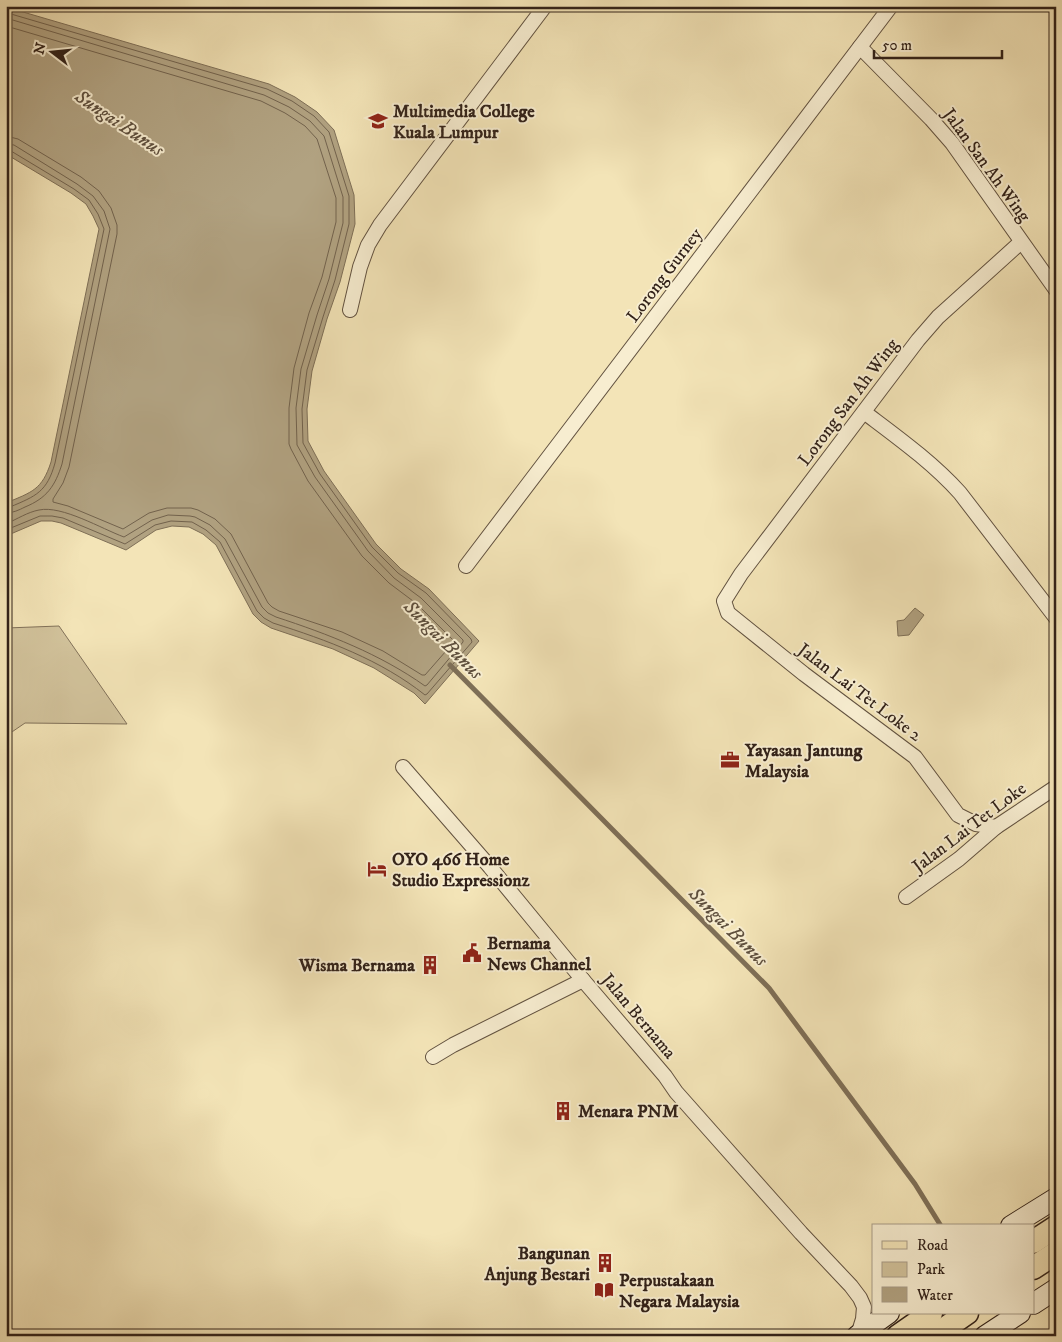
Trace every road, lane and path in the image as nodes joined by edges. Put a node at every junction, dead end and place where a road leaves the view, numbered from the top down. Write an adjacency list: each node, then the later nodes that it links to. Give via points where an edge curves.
1 (545, 6): 6 (street, via 380,225 360,267)
2 (891, 6): 3 (street, Lorong Gurney)
3 (860, 47): 4 (street, Jalan San Ah Wing, via 952,143); 8 (street, Lorong Gurney)
4 (1020, 242): 5 (street, Jalan San Ah Wing); 7 (street, Lorong San Ah Wing, via 938,317)
5 (1056, 290)
6 (350, 310)
7 (864, 412): 9 (street, Lorong San Ah Wing, via 741,574); 10 (street, via 947,478)
8 (466, 566)
9 (724, 602): 13 (street, Jalan Lai Tet Loke 2, via 728,612 804,674 916,757 958,815 976,824)
10 (1056, 618)
11 (403, 766): 15 (street, Jalan Bernama)
12 (1056, 787): 13 (street, Jalan Lai Tet Loke)
13 (996, 827): 14 (street, Jalan Lai Tet Loke, via 959,859)
14 (906, 897)
15 (583, 980): 16 (street); 23 (street, Jalan Bernama, via 666,1076 676,1092)
16 (433, 1056)
17 (1056, 1198): 18 (main road)
18 (1014, 1224)
19 (1056, 1226): 20 (main road)
20 (1034, 1241)
21 (1056, 1252): 22 (main road)
22 (1034, 1267)
23 (851, 1286): 25 (street, Jalan Bernama); 31 (street, Jalan Bernama, via 864,1307)
24 (1056, 1289): 26 (main road)
25 (872, 1299)
26 (1034, 1303)
27 (888, 1314): 31 (main road)
28 (930, 1314): 32 (main road)
29 (965, 1314): 33 (main road)
30 (1018, 1314): 34 (main road)
31 (857, 1335)
32 (898, 1336)
33 (934, 1336)
34 (985, 1336)

